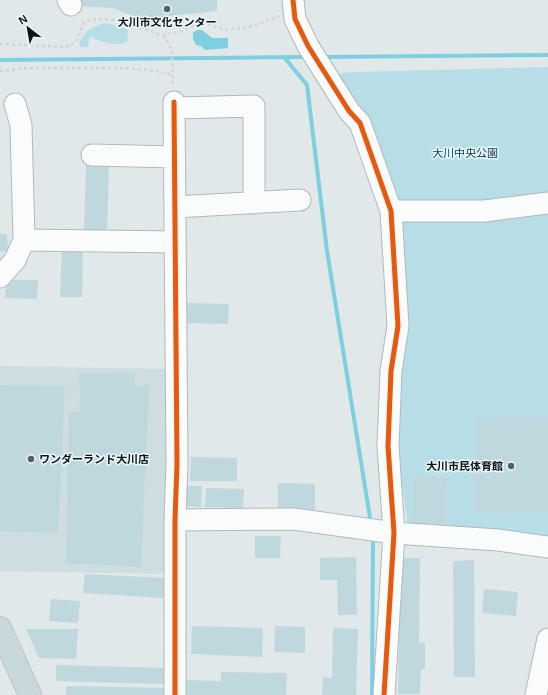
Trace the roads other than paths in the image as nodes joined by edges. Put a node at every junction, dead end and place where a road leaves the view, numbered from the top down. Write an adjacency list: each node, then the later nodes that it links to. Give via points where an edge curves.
1 (288, 7): 9 (street, via 308,46 349,111 360,123)
2 (15, 104): 10 (street, via 21,125)
3 (92, 155): 4 (street)
4 (174, 157): 6 (street, via 174,105 254,106); 8 (street)
5 (300, 200): 6 (street)
6 (254, 203): 8 (street)
7 (548, 203): 9 (street, via 484,211)
8 (175, 207): 11 (street)
9 (391, 211): 14 (street, via 398,326 391,371 388,446)
10 (24, 240): 11 (street); 12 (street, via 15,260)
11 (175, 242): 13 (street)
12 (0, 277)
13 (175, 520): 14 (street, via 294,519); 19 (street)
14 (379, 532): 15 (street); 20 (street)
15 (548, 546)
16 (0, 628): 18 (highway)
17 (548, 639): 21 (street)
18 (30, 695)
19 (175, 695)
20 (384, 695)
21 (536, 695)

